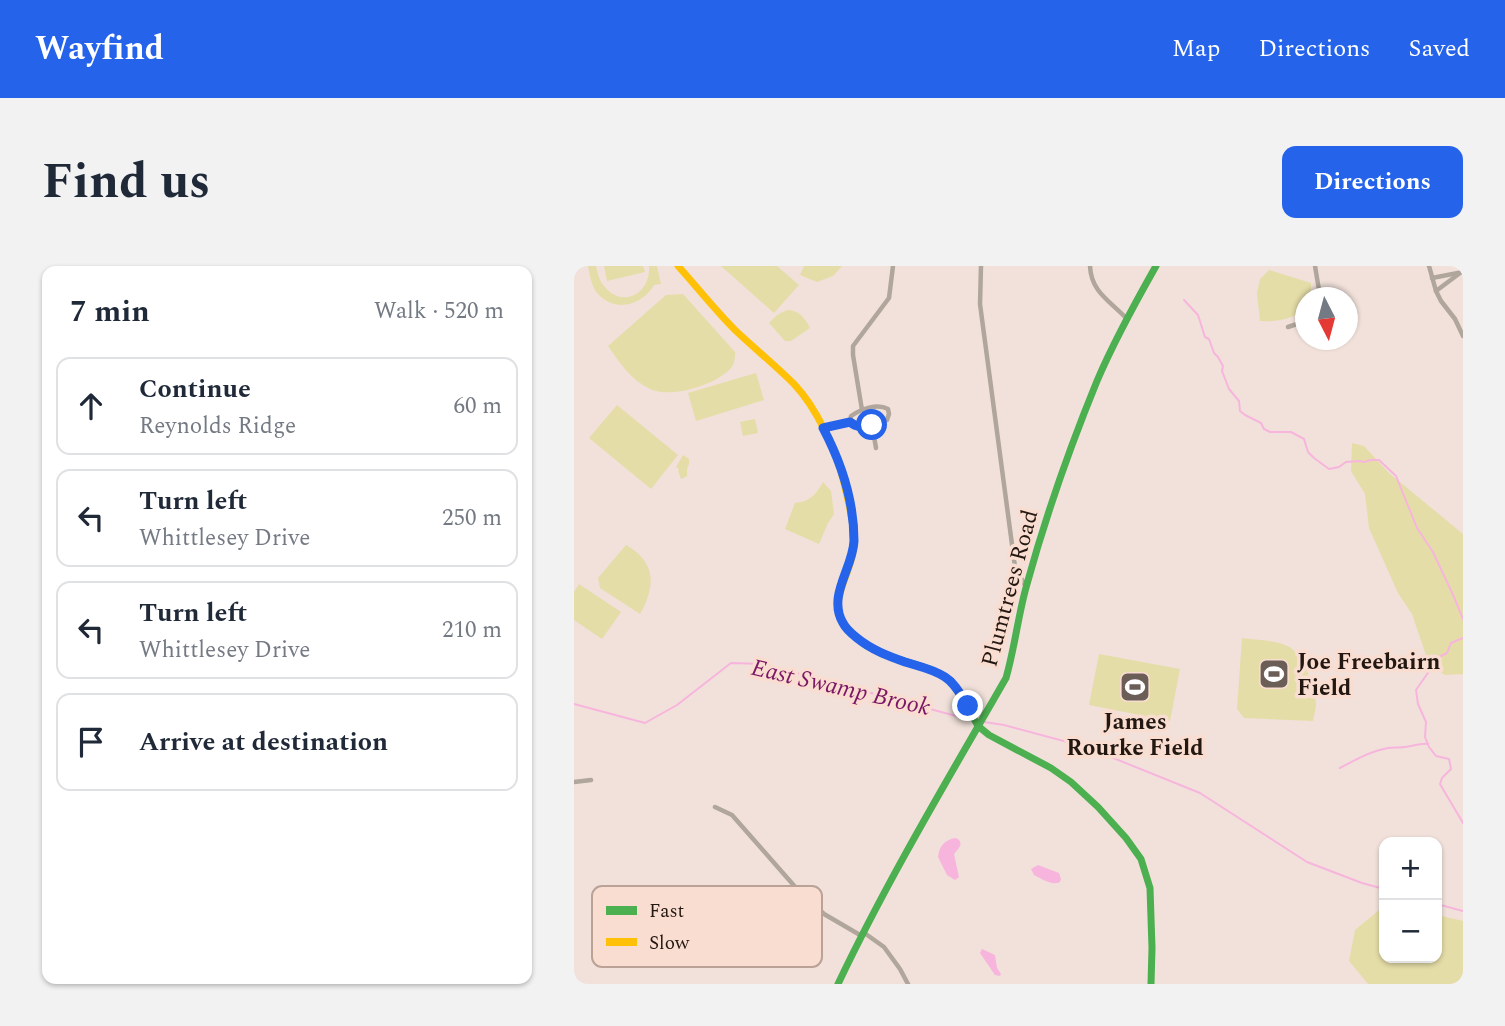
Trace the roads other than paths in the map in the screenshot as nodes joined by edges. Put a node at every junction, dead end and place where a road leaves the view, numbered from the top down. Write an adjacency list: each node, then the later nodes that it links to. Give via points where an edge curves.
1 (678, 266): 19 (street, via 734,330 801,392)
2 (893, 266): 16 (street, via 889,298 853,346)
3 (981, 266): 21 (street, via 981,304 1014,567)
4 (1090, 266): 12 (street, via 1098,293)
5 (1156, 266): 12 (street, Plumtrees Road)
6 (1315, 266): 10 (street)
7 (1429, 266): 9 (street)
8 (1462, 272): 9 (street); 11 (street)
9 (1432, 278): 11 (street)
10 (1318, 287)
11 (1436, 291): 15 (street)
12 (1127, 318): 21 (street, Plumtrees Road, via 1064,467)
13 (1295, 325): 14 (street)
14 (1288, 327)
15 (1463, 336)
16 (862, 410): 17 (street, via 851,416); 18 (street, via 888,409 887,420)
17 (850, 422): 18 (street); 19 (street)
18 (872, 425): 20 (street)
19 (823, 428): 22 (street, via 841,466 853,531 853,552 837,598 843,623 867,646 947,678)
20 (876, 448)
21 (1026, 586): 22 (street, Plumtrees Road, via 1004,682)
22 (978, 725): 28 (street, Plumtrees Road); 31 (street, via 1078,788 1141,859 1150,888)
23 (591, 780): 24 (street)
24 (574, 782)
25 (715, 807): 26 (street, via 732,815)
26 (794, 886)
27 (822, 912): 28 (street)
28 (862, 934): 29 (street, Plumtrees Road); 30 (street, via 884,947)
29 (838, 984)
30 (908, 984)
31 (1151, 984)

